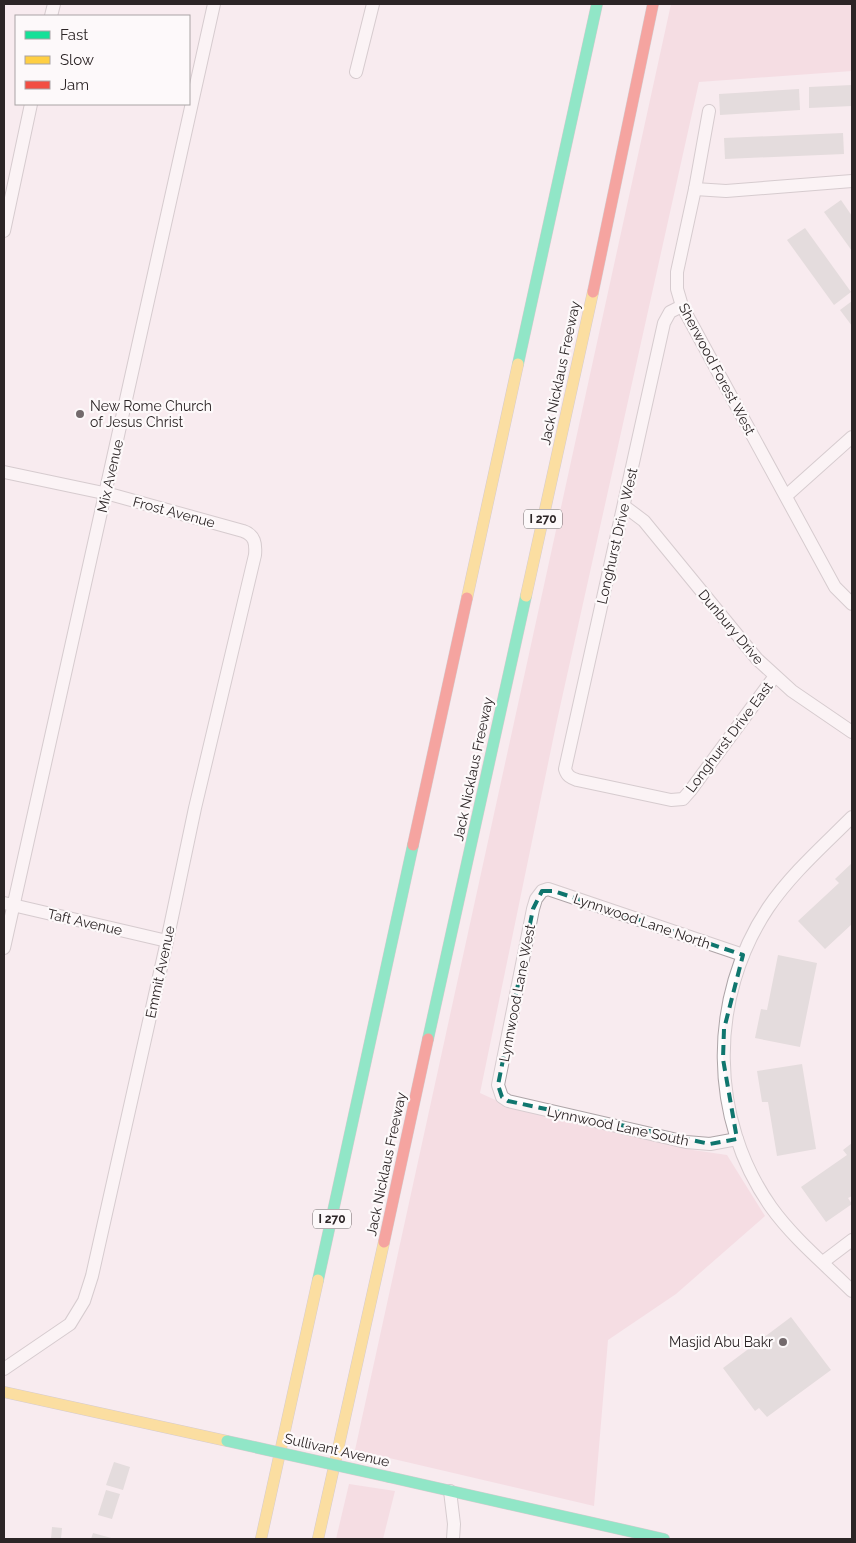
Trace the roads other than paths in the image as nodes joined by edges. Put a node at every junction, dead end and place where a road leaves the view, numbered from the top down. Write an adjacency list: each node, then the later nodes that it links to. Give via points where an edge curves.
1 (214, 4): 6 (street, Mix Avenue)
2 (373, 4): 5 (street)
3 (596, 4): 38 (main road, I 270)
4 (654, 4): 39 (main road, Jack Nicklaus Freeway / I 270)
5 (356, 72)
6 (192, 84)
7 (31, 105): 12 (street)
8 (188, 105): 16 (street, Mix Avenue)
9 (709, 111): 11 (street, Sherwood Forest West)
10 (852, 181): 11 (street, via 726,191)
11 (695, 189): 13 (street, Sherwood Forest West, via 677,272 676,289)
12 (4, 231)
13 (682, 306): 17 (street, Sherwood Forest West); 18 (street, Longhurst Drive West, via 670,312 664,323)
14 (852, 437): 17 (street)
15 (4, 472): 16 (street, Frost Avenue)
16 (106, 494): 19 (street, Frost Avenue, via 243,531); 26 (street, Mix Avenue)
17 (786, 496): 20 (street, Sherwood Forest West, via 835,587)
18 (624, 506): 21 (street, Dunbury Drive, via 644,521 756,659); 23 (street, Longhurst Drive West, via 566,773 577,780 671,800)
19 (254, 537): 27 (street, Emmit Avenue, via 255,555)
20 (852, 604)
21 (775, 676): 22 (street, Dunbury Drive); 23 (street, Longhurst Drive East)
22 (852, 732)
23 (683, 799)
24 (852, 817): 29 (street, via 784,887 754,931)
25 (542, 890): 29 (street, Lynnwood Lane North, via 554,891); 30 (street, Lynnwood Lane West, via 533,909 498,1085)
26 (9, 904): 27 (street, Taft Avenue); 28 (street, Mix Avenue)
27 (167, 941): 35 (street, Emmit Avenue, via 84,1301 66,1328)
28 (4, 948)
29 (743, 955): 31 (street, via 729,997 723,1052 727,1098)
30 (502, 1097): 31 (street, Lynnwood Lane South, via 686,1142 710,1144)
31 (737, 1139): 33 (street, via 771,1207)
32 (852, 1240): 33 (street)
33 (823, 1262): 34 (street)
34 (852, 1292)
35 (4, 1369)
36 (4, 1392): 37 (main road, Sullivant Avenue, bridge)
37 (450, 1491): 40 (street); 41 (main road, Sullivant Avenue)
38 (261, 1539)
39 (318, 1539)
40 (453, 1539)
41 (664, 1539)

